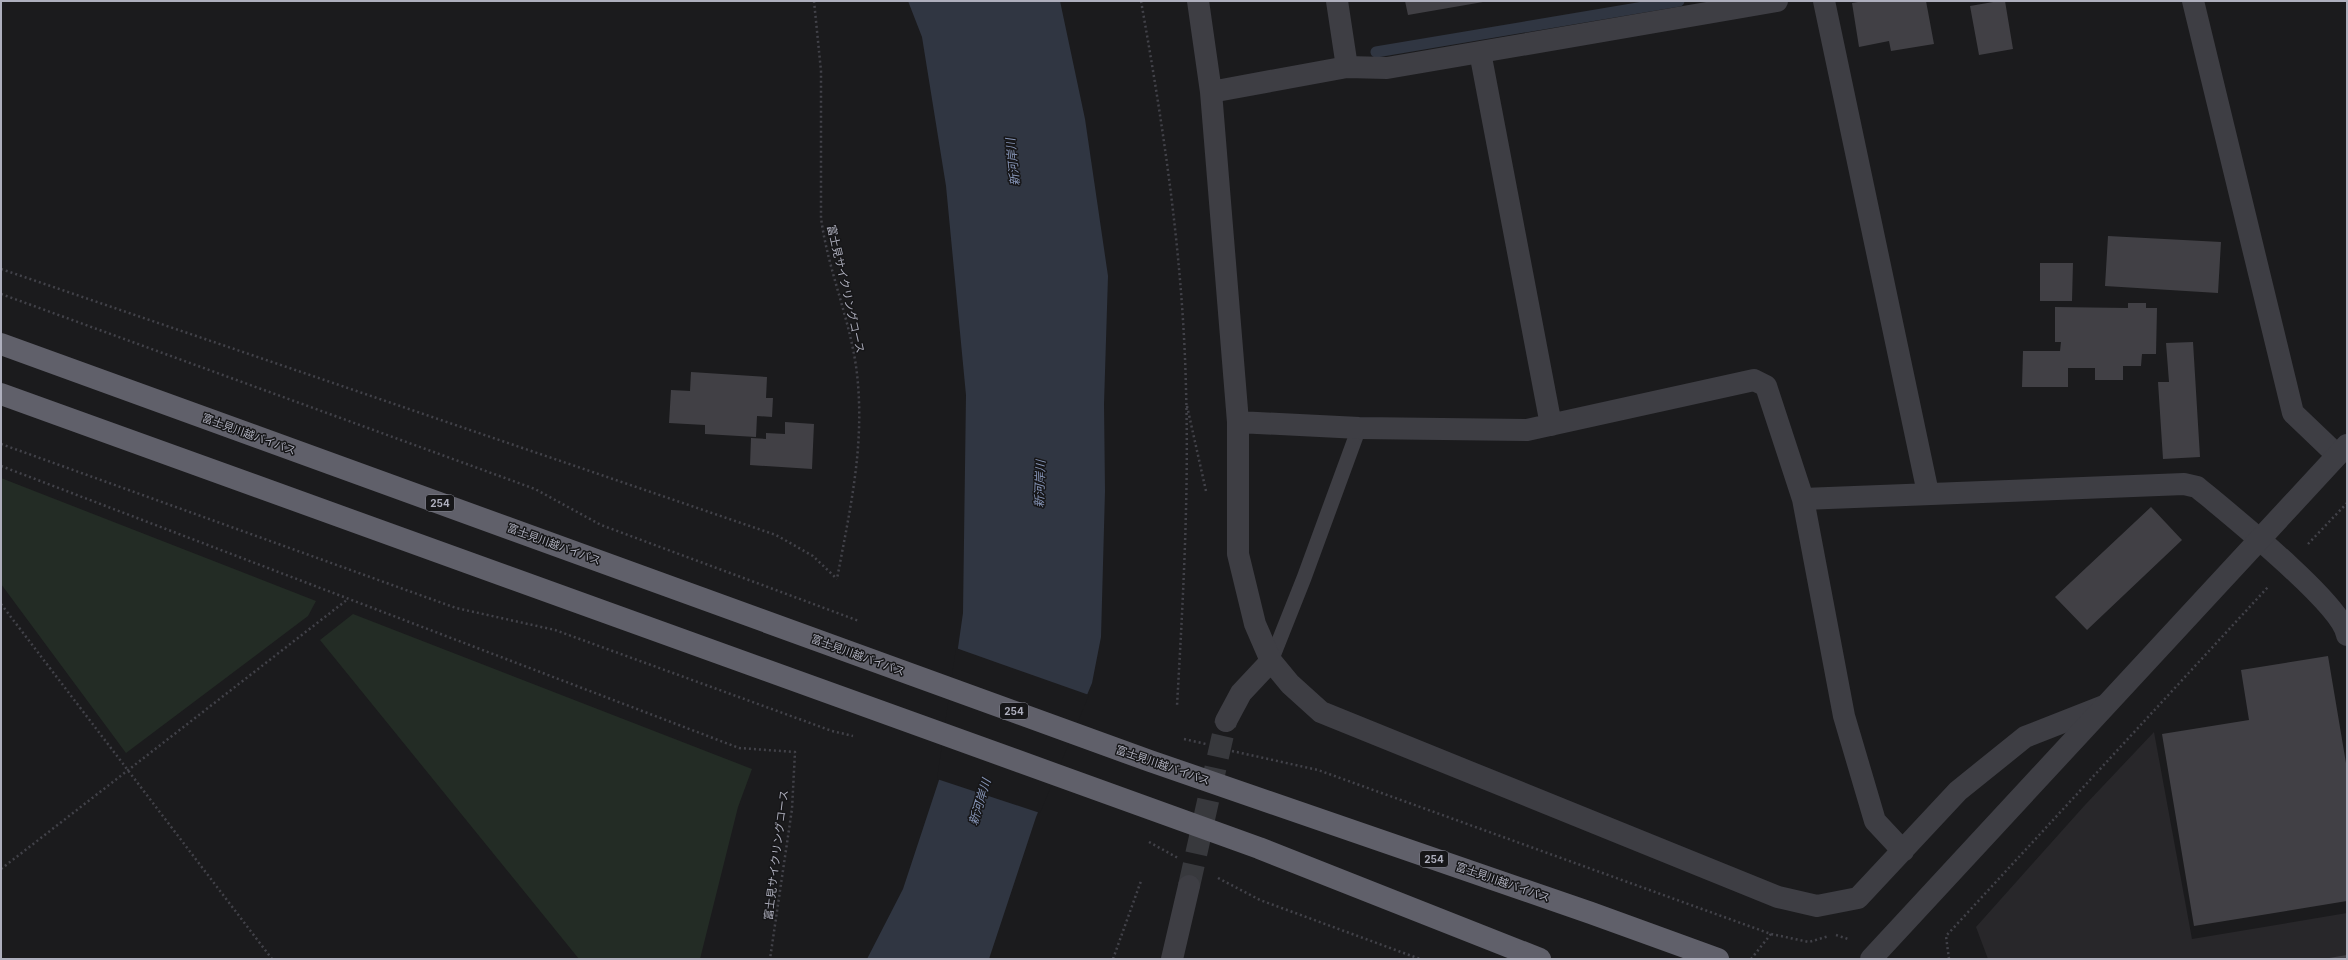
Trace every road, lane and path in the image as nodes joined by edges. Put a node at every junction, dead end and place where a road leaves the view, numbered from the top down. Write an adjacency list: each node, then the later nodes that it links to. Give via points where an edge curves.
1 (814, 1): 11 (path, 富士見サイクリングコース, via 819,28 821,70 824,241 850,334 860,413 859,456 837,579 813,556 776,535)
2 (1141, 1): 15 (path, via 1172,185 1181,288)
3 (1198, 1): 10 (street)
4 (1337, 1): 9 (street)
5 (1777, 1): 8 (street)
6 (1824, 1): 23 (street)
7 (2193, 1): 20 (street, via 2293,413)
8 (1480, 52): 9 (street, via 1387,68); 17 (street)
9 (1347, 67): 10 (street)
10 (1211, 92): 16 (street)
11 (1, 269)
12 (1, 294): 30 (path, via 535,489 601,525)
13 (1, 344): 56 (highway, 富士見川越バイパス / 254, via 1150,761)
14 (1, 394): 55 (highway, via 1139,805 1340,879)
15 (1186, 401): 22 (path); 33 (path, via 1186,564)
16 (1238, 422): 18 (street); 32 (street, via 1238,554 1256,624)
17 (1551, 425): 18 (street, via 1527,430); 24 (street, via 1754,380 1766,386)
18 (1359, 428): 32 (lane)
19 (1, 444): 36 (path, via 456,608 555,630 832,731)
20 (2342, 450): 26 (street)
21 (1, 466): 28 (path)
22 (1206, 493)
23 (1928, 493): 24 (street); 26 (street, via 2184,484 2197,487)
24 (1803, 499): 42 (street, via 1844,716 1875,821)
25 (2347, 503): 27 (path)
26 (2258, 538): 27 (street); 34 (street)
27 (2288, 565): 31 (street, via 2334,613 2346,628); 58 (path, via 1946,936)
28 (349, 598): 40 (path); 51 (path, 富士見サイクリングコース, via 739,748 795,752 792,809)
29 (1, 604): 40 (path)
30 (863, 623)
31 (2347, 636)
32 (1271, 661): 35 (street, via 1241,693); 42 (street, via 1290,684 1321,712 1778,897 1817,906 1858,898)
33 (1177, 706)
34 (2104, 706): 42 (street, via 2025,737 1958,791); 49 (street)
35 (1226, 721)
36 (860, 737)
37 (1179, 737): 38 (path)
38 (1209, 745)
39 (1231, 751): 48 (path, via 1318,770)
40 (127, 771): 44 (path); 50 (path)
41 (1148, 842): 43 (path)
42 (1903, 851)
43 (1183, 860)
44 (1, 869)
45 (1211, 875): 54 (path, via 1260,900)
46 (1141, 881): 52 (path)
47 (1189, 886): 53 (street)
48 (1771, 934): 49 (path, via 1809,942 1836,935); 57 (path)
49 (1876, 954)
50 (272, 959)
51 (770, 959)
52 (1113, 959)
53 (1172, 959)
54 (1420, 959)
55 (1540, 959)
56 (1718, 959)
57 (1751, 959)
58 (1949, 959)

